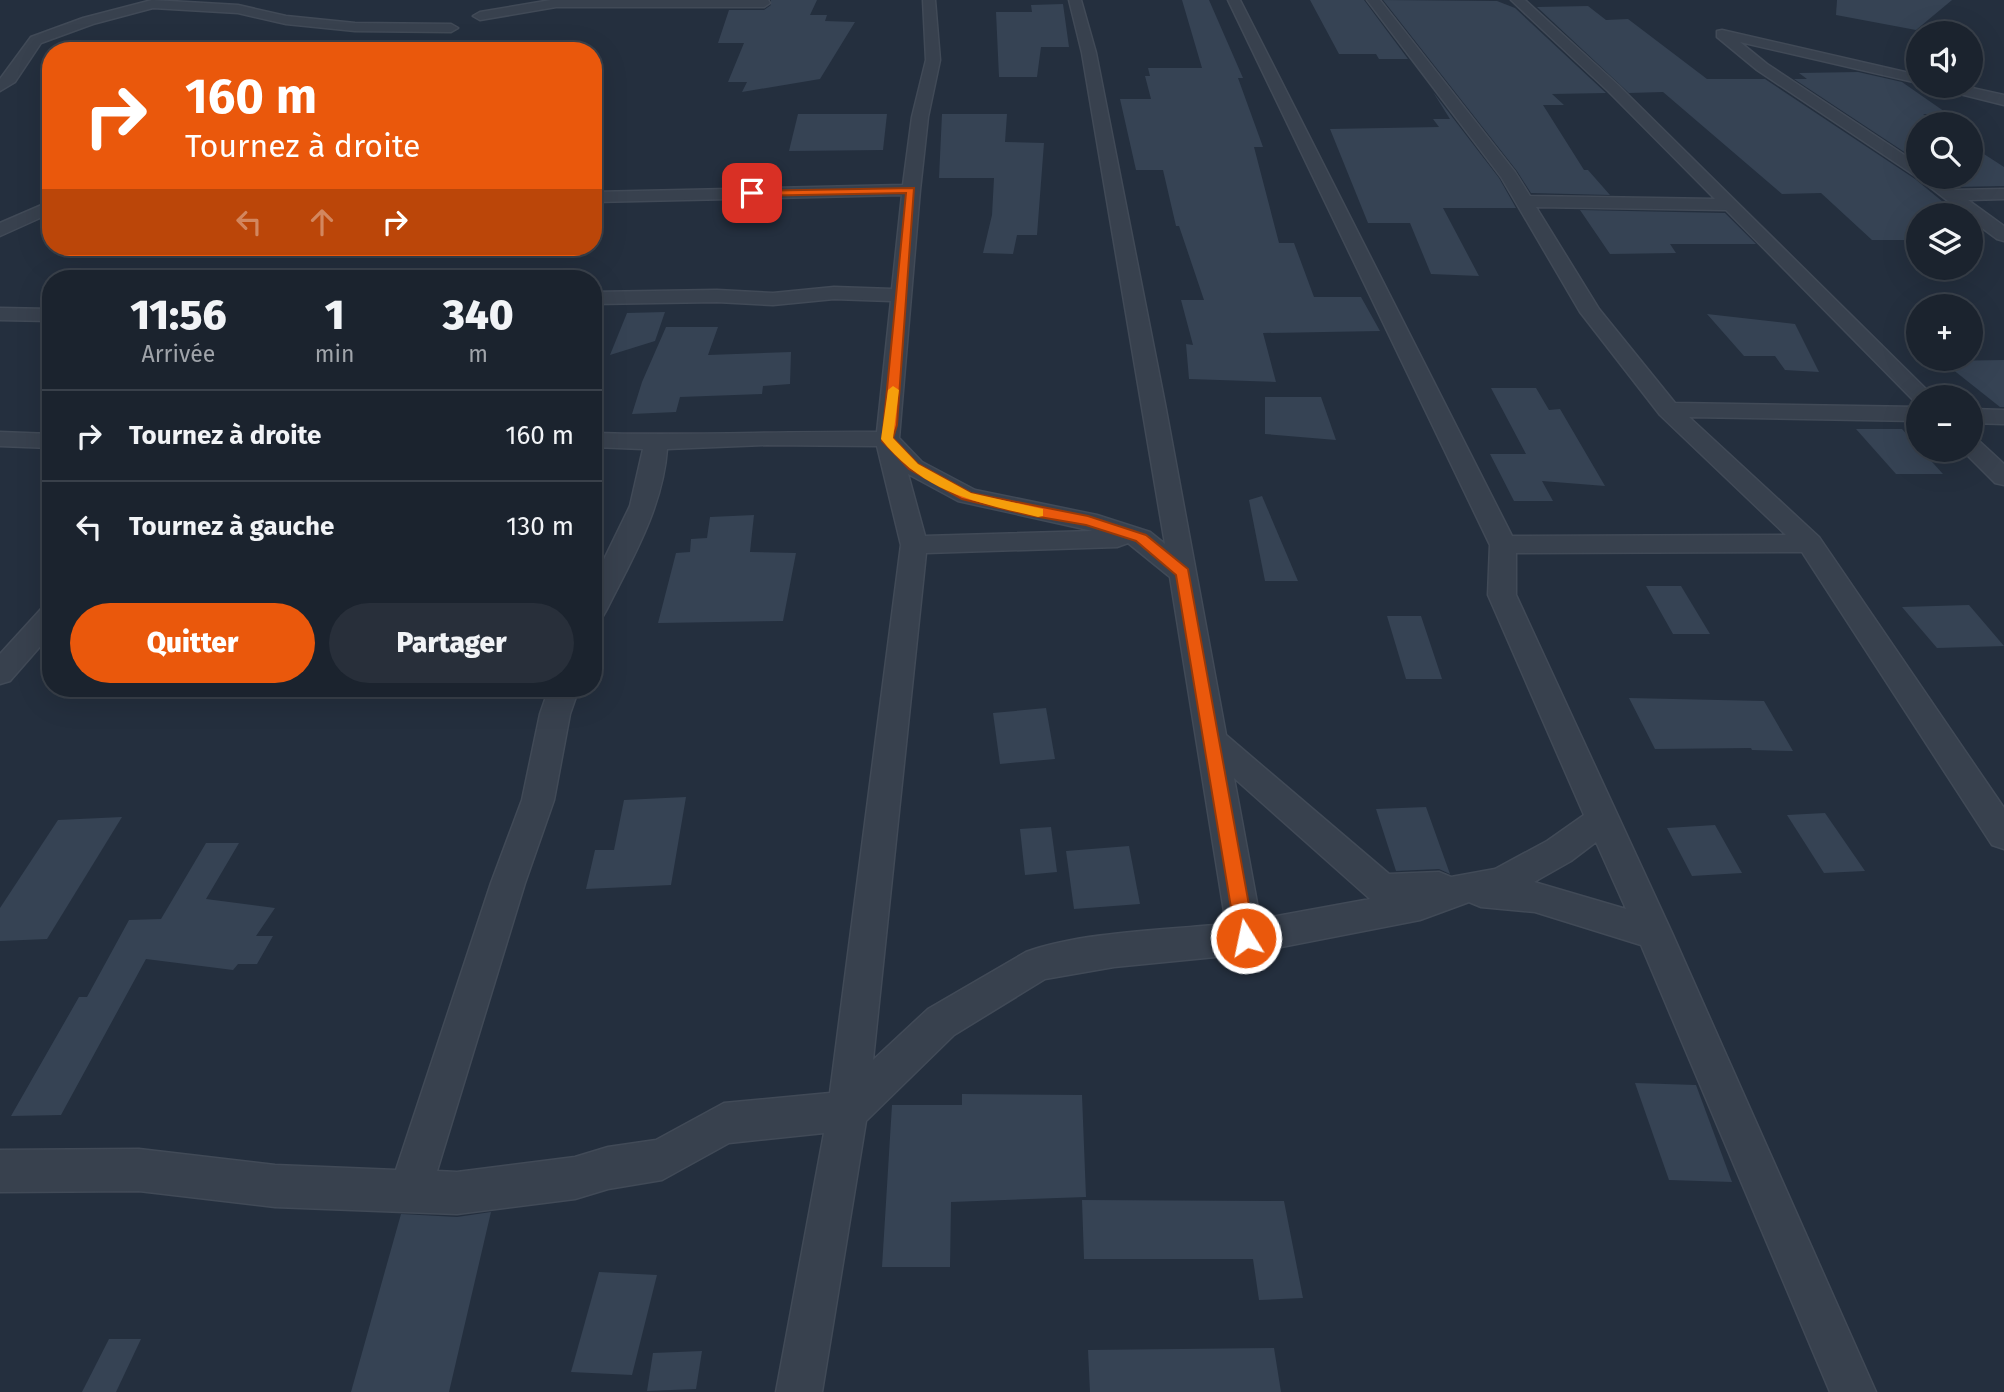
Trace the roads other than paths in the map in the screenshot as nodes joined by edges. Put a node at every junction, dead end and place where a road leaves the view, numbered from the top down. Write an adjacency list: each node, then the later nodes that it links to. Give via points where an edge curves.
1 (518, 0): 9 (street)
2 (929, 0): 20 (street, via 933,60)
3 (1075, 0): 46 (street, via 1089,53)
4 (1234, 0): 49 (street)
5 (1373, 0): 24 (street)
6 (1517, 0): 25 (street)
7 (161, 2): 9 (street, via 355,27); 12 (street, via 99,17 36,40)
8 (764, 3): 9 (street, via 556,3)
9 (466, 22): 10 (street)
10 (421, 42)
11 (0, 64): 12 (street)
12 (20, 65): 13 (street); 15 (street)
13 (40, 65)
14 (1906, 76): 18 (street, via 1722,34 1762,67)
15 (0, 86)
16 (1983, 95): 17 (street)
17 (2003, 100)
18 (1906, 164)
19 (1942, 189): 22 (street)
20 (911, 190): 23 (street); 29 (street)
21 (2004, 194): 22 (street)
22 (1951, 195): 28 (street)
23 (602, 197)
24 (1524, 201): 25 (street); 34 (street, via 1590,312)
25 (1730, 205): 33 (street)
26 (42, 210): 27 (street)
27 (0, 230)
28 (2004, 234)
29 (902, 295): 30 (street); 39 (street)
30 (602, 298)
31 (0, 314): 32 (street)
32 (42, 315)
33 (1911, 385)
34 (1668, 410): 35 (street); 47 (street)
35 (1906, 414)
36 (1983, 416): 37 (street)
37 (2004, 417)
38 (0, 439): 41 (street)
39 (887, 439): 42 (street); 45 (street, via 914,467 967,496 1088,521); 48 (street)
40 (602, 440): 42 (street)
41 (42, 441)
42 (656, 442): 51 (street, via 656,462 631,534)
43 (1983, 458): 44 (street)
44 (2004, 478)
45 (1141, 538): 46 (street); 48 (street); 50 (street)
46 (1177, 538): 50 (street)
47 (1810, 543): 49 (street); 56 (street)
48 (914, 545): 61 (street)
49 (1503, 545): 57 (street, via 1502,595)
50 (1183, 573): 55 (street)
51 (602, 591)
52 (42, 626): 53 (street)
53 (0, 673)
54 (561, 697): 63 (street, via 538,800)
55 (1212, 740): 58 (street, via 1382,889); 60 (street)
56 (1998, 818)
57 (1603, 819): 58 (street, via 1559,851 1501,883); 59 (street)
58 (1458, 889): 59 (street, via 1535,897); 60 (street, via 1420,905)
59 (1654, 933): 65 (street)
60 (1246, 938): 61 (street, via 1114,951 1039,964 941,1022)
61 (848, 1111): 63 (street, via 724,1123 662,1160 575,1178 457,1193); 64 (street)
62 (0, 1171): 63 (street, via 139,1170 275,1186)
63 (408, 1193)
64 (799, 1392)
65 (1853, 1392)

